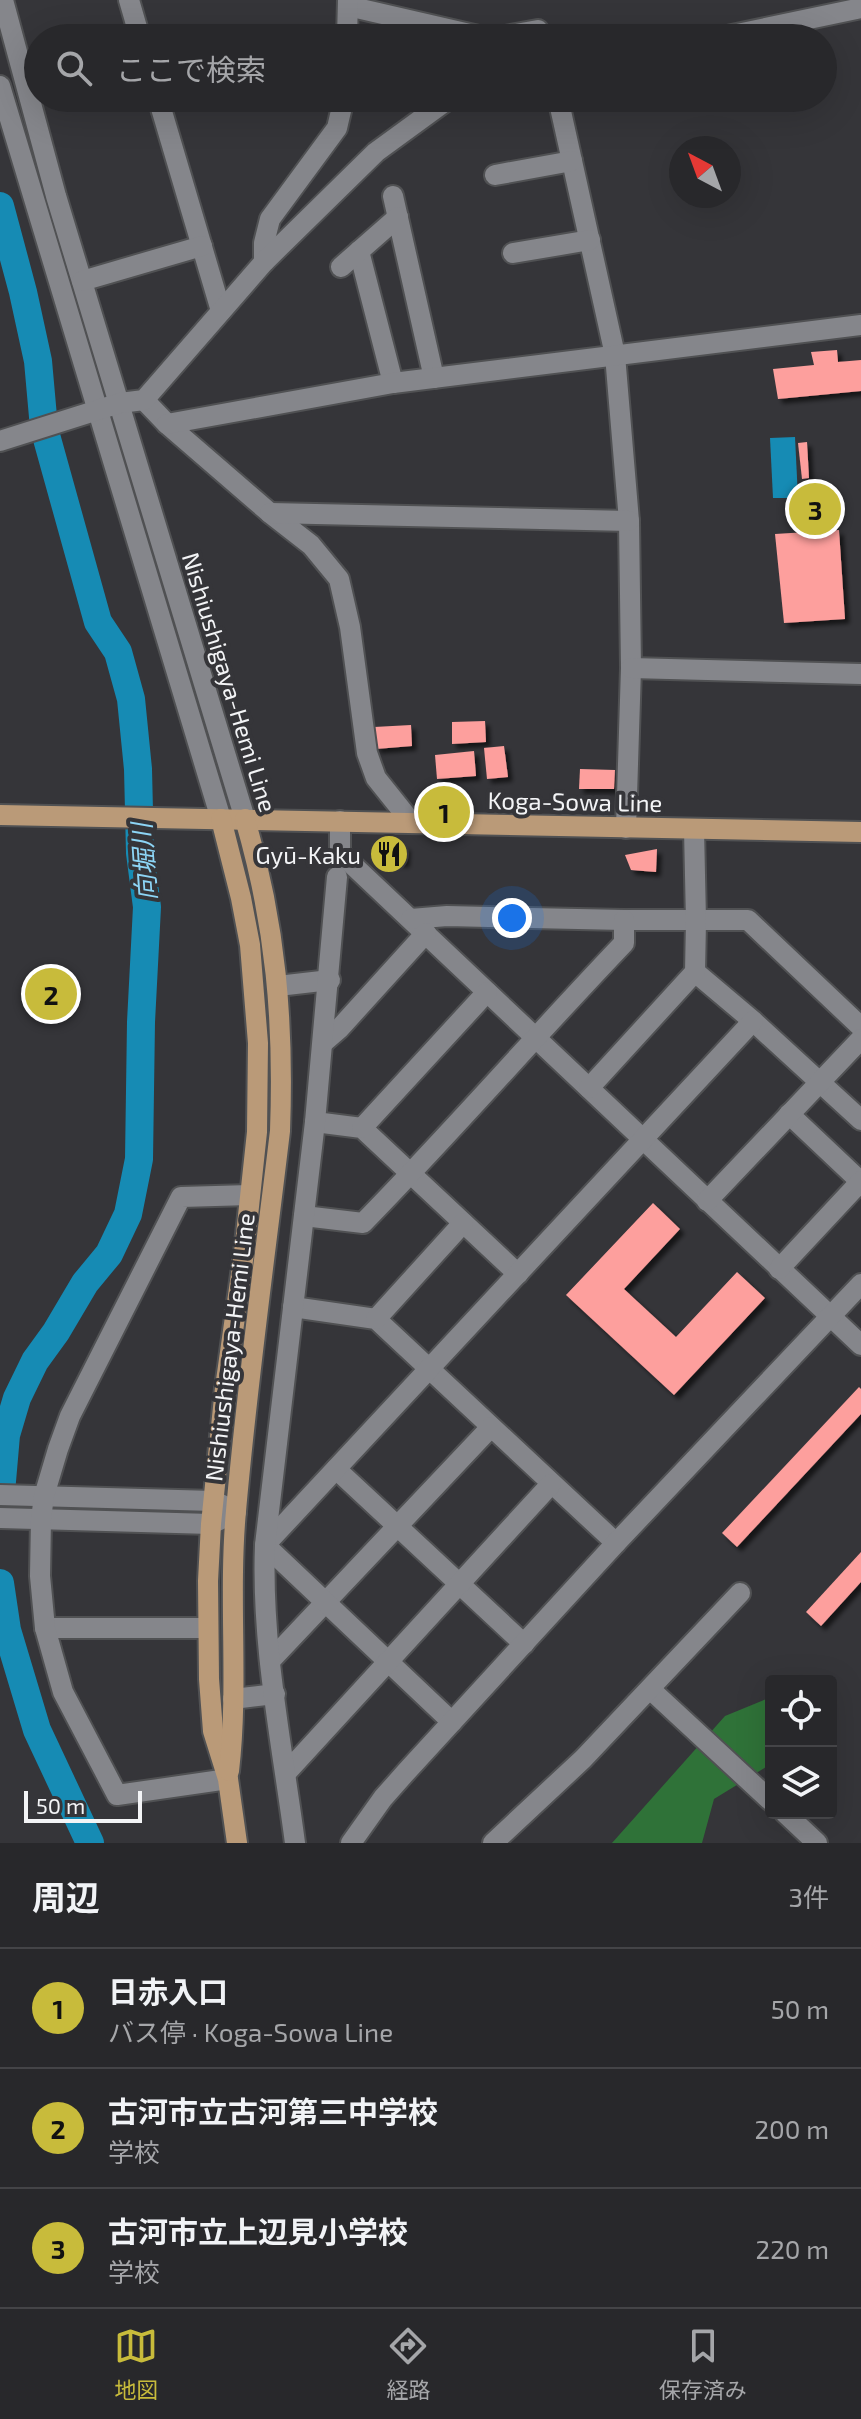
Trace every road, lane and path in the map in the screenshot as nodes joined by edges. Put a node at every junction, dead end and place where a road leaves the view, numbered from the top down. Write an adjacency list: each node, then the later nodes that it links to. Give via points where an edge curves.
1 (3, 0): 9 (street, Nishiushigaya-Hemi Line)
2 (129, 0): 5 (street)
3 (348, 3): 6 (street); 7 (street)
4 (861, 8): 8 (street)
5 (136, 24)
6 (347, 24)
7 (431, 24)
8 (785, 24)
9 (24, 75)
10 (0, 86): 34 (street, Nishiushigaya-Hemi Line)
11 (34, 112): 26 (street, Nishiushigaya-Hemi Line)
12 (162, 112): 21 (street)
13 (341, 112): 24 (street, via 337,128 270,219)
14 (431, 112): 24 (street, via 376,152)
15 (561, 112): 16 (street)
16 (572, 161): 17 (street); 20 (street)
17 (495, 175)
18 (393, 196): 19 (street)
19 (398, 217): 22 (street); 30 (street)
20 (590, 240): 23 (street); 29 (street)
21 (202, 246): 26 (street); 27 (street)
22 (359, 251): 25 (street); 31 (street)
23 (513, 253)
24 (264, 262): 27 (street)
25 (341, 267)
26 (82, 281): 33 (street, Nishiushigaya-Hemi Line)
27 (221, 311): 32 (street)
28 (861, 325): 29 (street)
29 (615, 355): 30 (street); 38 (street)
30 (434, 378): 31 (street)
31 (393, 383): 35 (street)
32 (144, 400): 33 (street); 35 (street)
33 (120, 403): 34 (street); 43 (street, Nishiushigaya-Hemi Line)
34 (98, 409): 36 (street); 42 (street, Nishiushigaya-Hemi Line)
35 (167, 424): 37 (street)
36 (9, 438)
37 (270, 513): 38 (street); 45 (street, via 311,545 339,579 367,753 376,778)
38 (629, 521): 39 (street)
39 (631, 668): 40 (street); 46 (street)
40 (861, 674)
41 (0, 815): 42 (main road, Koga-Sowa Line)
42 (221, 819): 43 (main road, Koga-Sowa Line); 71 (main road, Nishiushigaya-Hemi Line, via 250,945 258,1043)
43 (245, 819): 44 (main road, Koga-Sowa Line); 55 (main road, Nishiushigaya-Hemi Line, via 265,895)
44 (340, 821): 45 (main road, Koga-Sowa Line); 52 (street, via 340,853)
45 (412, 823): 46 (main road, Koga-Sowa Line)
46 (626, 828): 47 (main road, Koga-Sowa Line)
47 (694, 829): 48 (main road, Koga-Sowa Line); 51 (street)
48 (861, 832)
49 (337, 877): 54 (street)
50 (624, 920): 51 (street); 52 (street, via 447,916); 59 (street, via 624,943)
51 (696, 921): 53 (street); 58 (street, via 748,920)
52 (418, 926): 56 (street); 61 (street)
53 (695, 972): 57 (street); 63 (street)
54 (330, 980): 55 (street); 61 (street)
55 (278, 986): 89 (main road, Nishiushigaya-Hemi Line, via 280,1131)
56 (487, 992): 59 (street); 67 (street)
57 (753, 1021): 62 (street); 68 (street)
58 (861, 1027)
59 (535, 1036): 63 (street); 69 (street)
60 (861, 1039): 62 (street)
61 (324, 1042): 66 (street)
62 (819, 1082): 64 (street); 65 (street)
63 (589, 1088): 68 (street)
64 (789, 1114): 70 (street); 72 (street)
65 (861, 1120)
66 (315, 1122): 67 (street); 73 (street)
67 (362, 1128): 69 (street)
68 (643, 1139): 72 (street); 76 (street)
69 (412, 1173): 73 (street, via 363,1223); 74 (street)
70 (861, 1181): 75 (street)
71 (250, 1195): 87 (street, via 181,1197 70,1416); 88 (main road, Nishiushigaya-Hemi Line)
72 (707, 1201): 75 (street)
73 (304, 1216): 78 (street)
74 (463, 1223): 76 (street); 80 (street)
75 (779, 1269): 79 (street)
76 (518, 1274): 82 (street)
77 (861, 1284): 79 (street)
78 (293, 1307): 80 (street); 95 (street)
79 (830, 1317): 81 (street); 94 (street)
80 (376, 1319): 82 (street)
81 (861, 1345)
82 (429, 1369): 83 (street); 84 (street)
83 (491, 1427): 85 (street); 93 (street)
84 (336, 1469): 93 (street); 95 (street)
85 (551, 1484): 94 (street); 96 (street)
86 (0, 1495): 87 (street)
87 (41, 1496): 88 (street); 91 (street)
88 (214, 1501): 89 (street); 92 (main road, Nishiushigaya-Hemi Line)
89 (236, 1512): 92 (street); 106 (main road, Nishiushigaya-Hemi Line)
90 (0, 1518): 91 (street)
91 (38, 1519): 92 (street); 99 (street)
92 (211, 1524): 100 (main road, Nishiushigaya-Hemi Line)
93 (397, 1526): 96 (street); 98 (street)
94 (616, 1543): 101 (street)
95 (265, 1545): 98 (street); 102 (street)
96 (459, 1584): 101 (street); 103 (street)
97 (740, 1593): 104 (street)
98 (326, 1602): 102 (street); 103 (street)
99 (45, 1628): 100 (street); 109 (street, via 63,1692 117,1795)
100 (208, 1628): 109 (main road, Nishiushigaya-Hemi Line, via 213,1731)
101 (524, 1644): 107 (street)
102 (270, 1661): 105 (street)
103 (388, 1661): 107 (street); 108 (street)
104 (650, 1689): 110 (street); 115 (street)
105 (275, 1694): 106 (street); 108 (street)
106 (233, 1699): 109 (main road, Nishiushigaya-Hemi Line)
107 (452, 1722): 114 (street, via 383,1798)
108 (286, 1773): 113 (street)
109 (228, 1779): 112 (main road, Nishiushigaya-Hemi Line)
110 (765, 1795)
111 (791, 1819): 116 (street)
112 (237, 1843)
113 (295, 1843)
114 (351, 1843)
115 (493, 1843)
116 (817, 1843)

